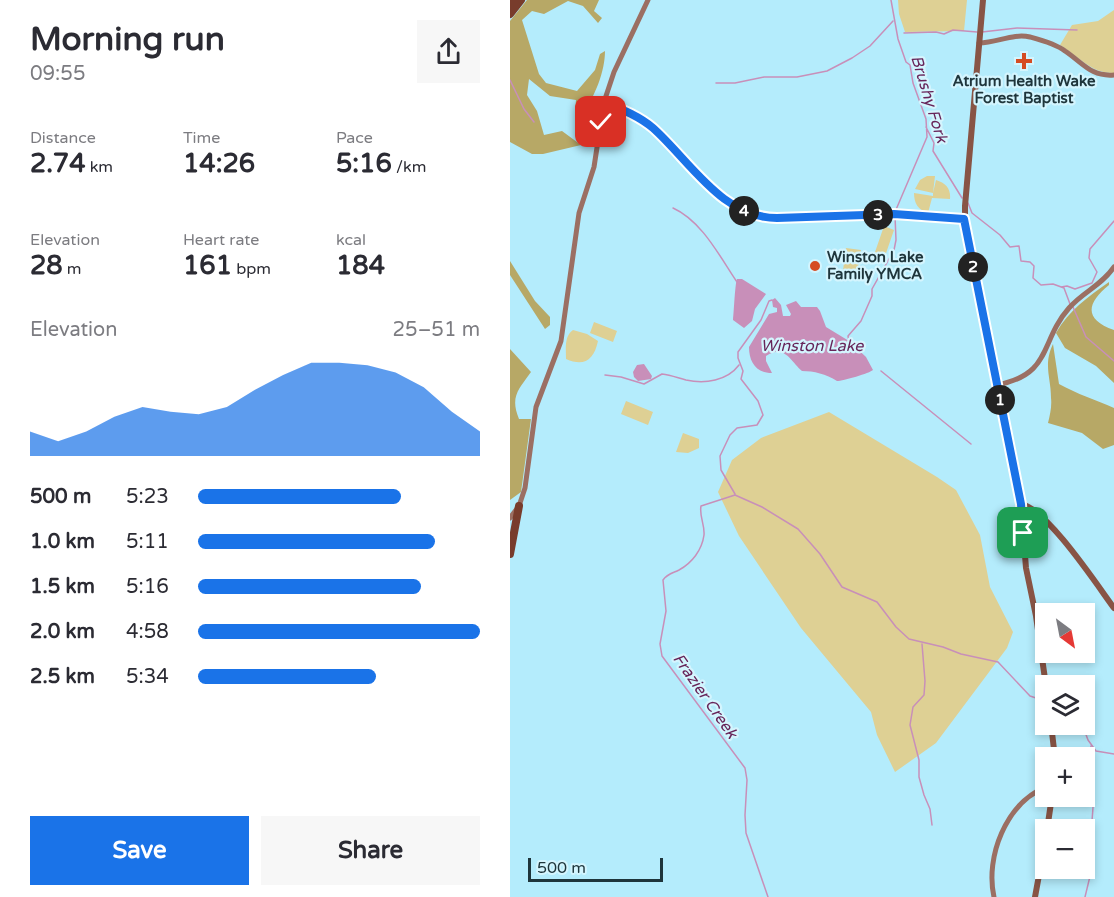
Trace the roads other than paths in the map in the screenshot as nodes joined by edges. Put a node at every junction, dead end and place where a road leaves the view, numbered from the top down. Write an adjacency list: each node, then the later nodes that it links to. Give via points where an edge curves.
1 (514, 0): 5 (highway)
2 (521, 0): 6 (highway)
3 (648, 0): 9 (street)
4 (983, 0): 7 (main road)
5 (510, 4)
6 (510, 14)
7 (979, 42): 8 (street, via 1030,37 1062,48 1090,71); 10 (main road)
8 (1114, 75)
9 (604, 102): 10 (street, via 645,122 741,211 767,218 900,214); 15 (street, via 594,166 578,219 559,347 536,407 527,480)
10 (964, 219): 12 (main road)
11 (1114, 267): 12 (street, via 1104,281 1082,294 1060,318 1035,367 1016,381)
12 (997, 385): 13 (main road)
13 (1017, 487): 14 (main road); 16 (main road)
14 (1021, 504): 16 (main road); 17 (main road)
15 (519, 506): 18 (highway)
16 (1029, 508): 17 (main road); 20 (main road, via 1055,531)
17 (1021, 516): 21 (main road)
18 (512, 517): 19 (highway)
19 (510, 554)
20 (1114, 608)
21 (1044, 675)
22 (1035, 794): 24 (street, via 1025,800 1000,837 993,869)
23 (1038, 879): 25 (main road)
24 (994, 897)
25 (1035, 897)

